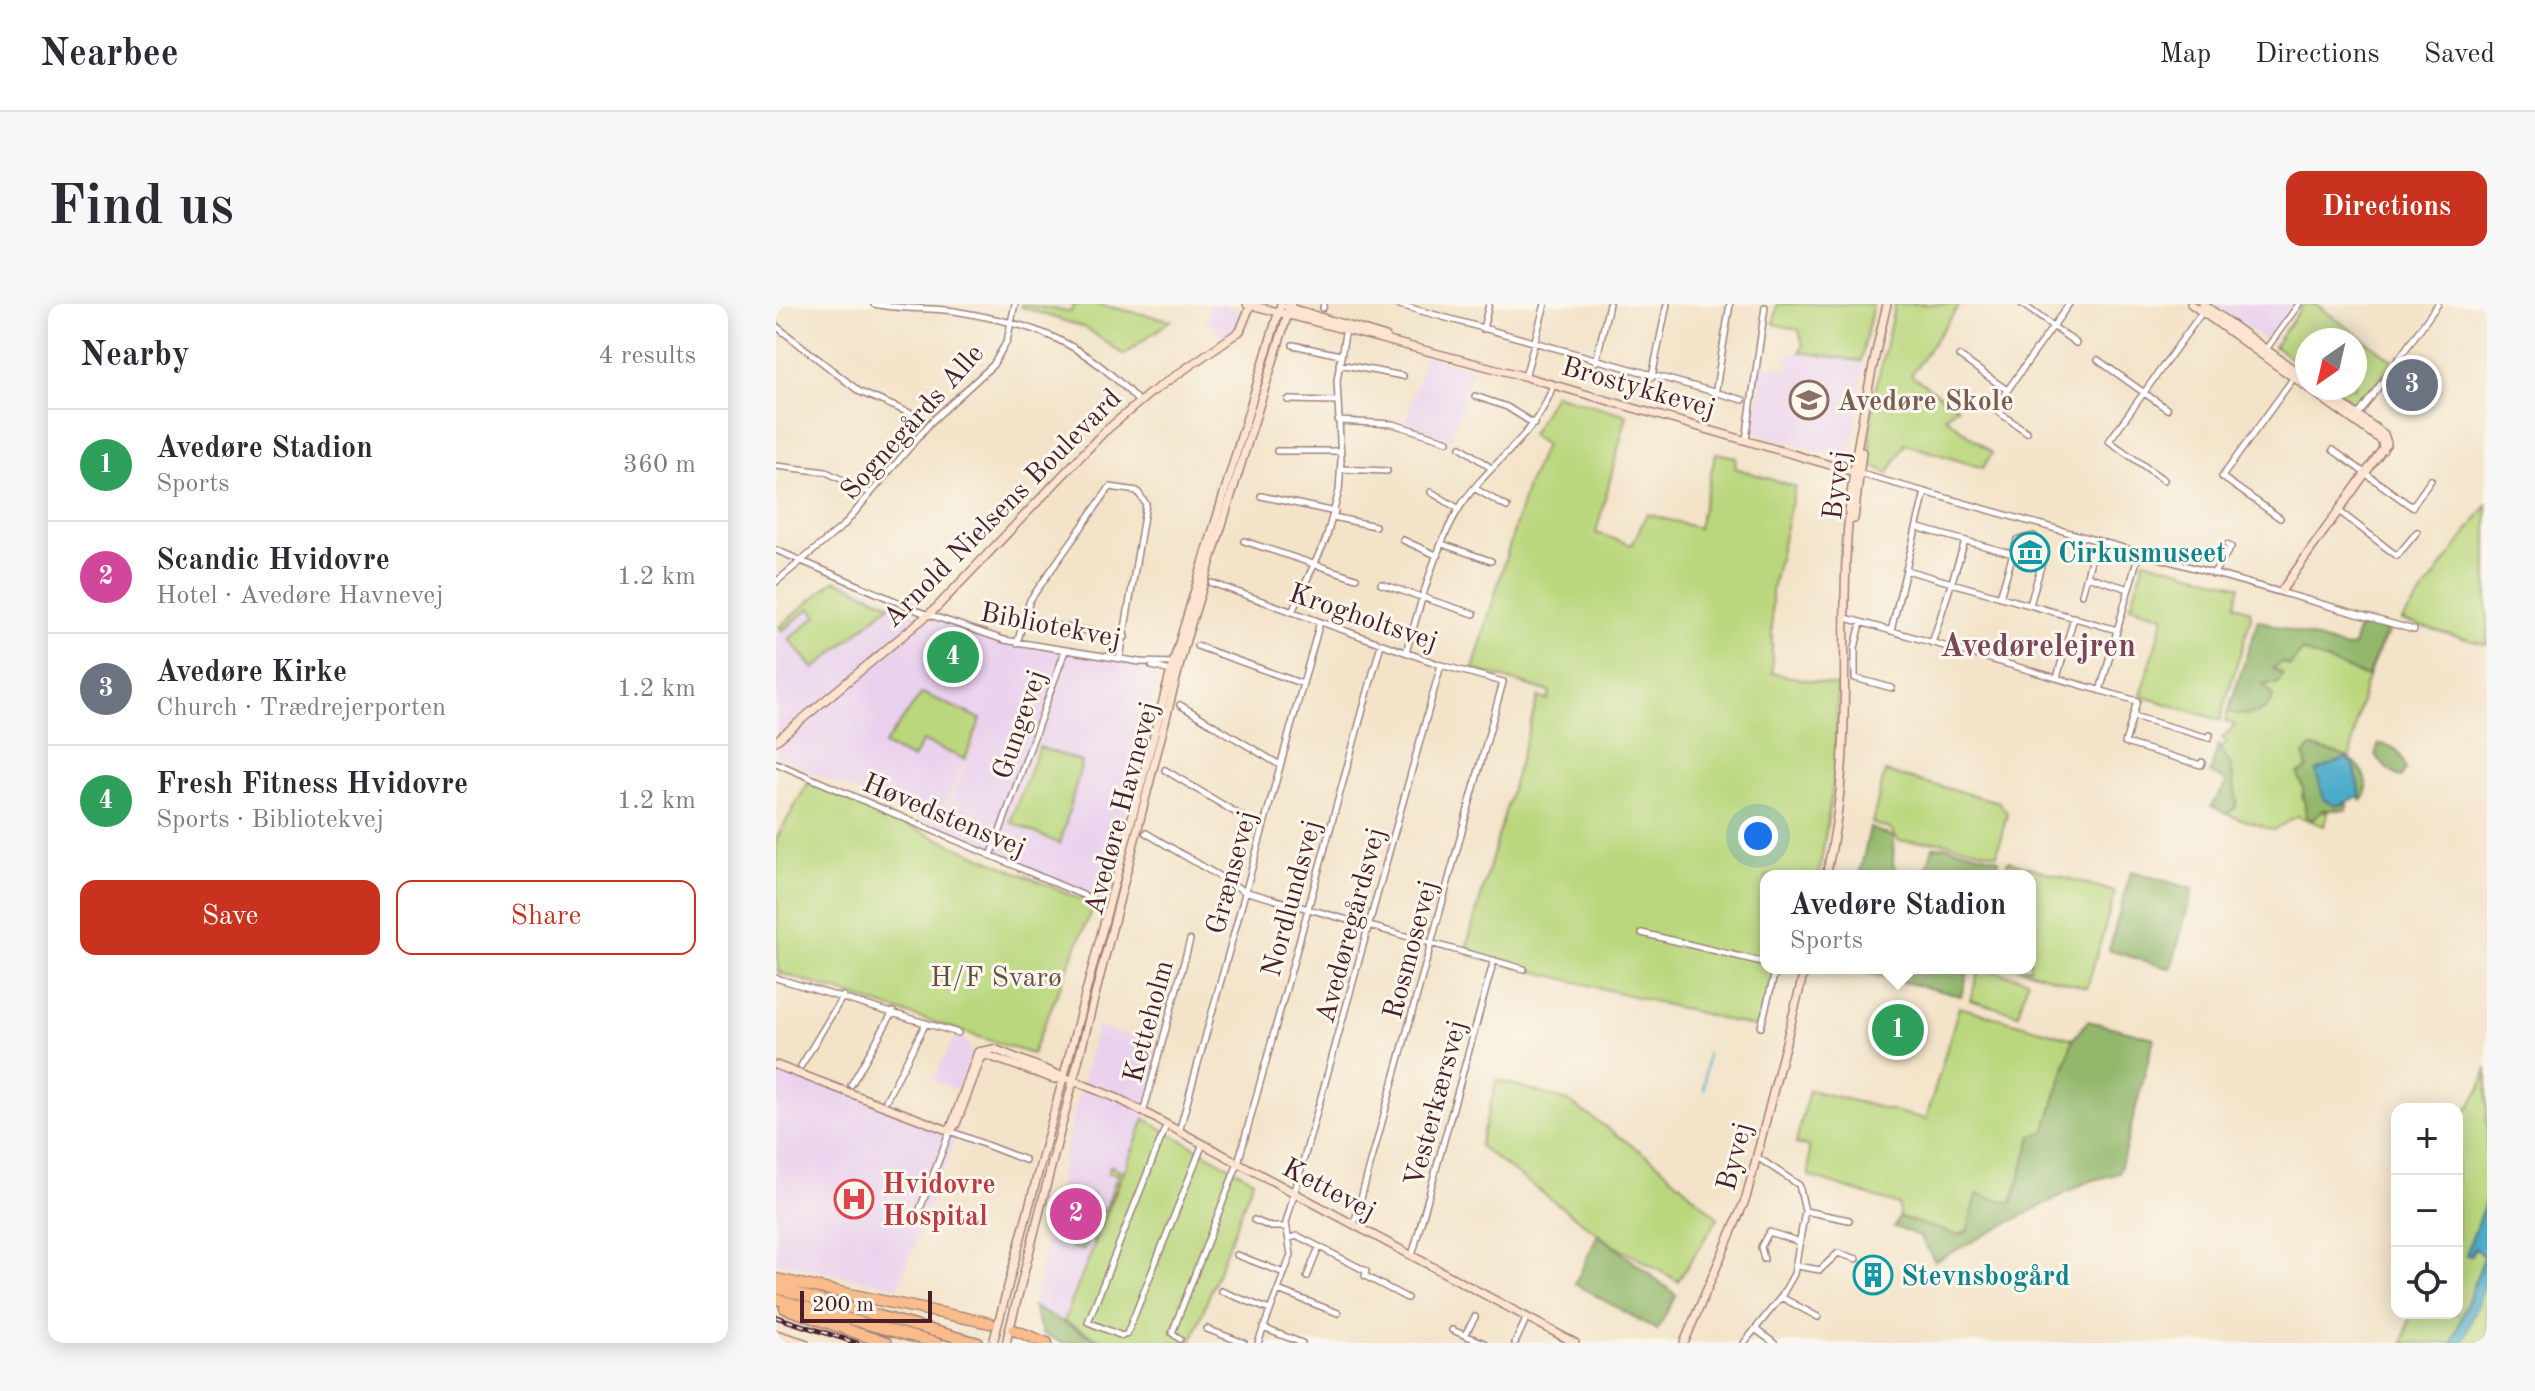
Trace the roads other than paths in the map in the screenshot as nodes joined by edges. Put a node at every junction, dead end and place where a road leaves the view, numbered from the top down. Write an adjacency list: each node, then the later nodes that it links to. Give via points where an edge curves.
1 (874, 304): 22 (street, via 952,311)
2 (1015, 304): 22 (street, Sognegårds Alle)
3 (1249, 304): 17 (street, Brostykkevej); 51 (street, Arnold Nielsens Boulevard, via 1245,324 1234,336)
4 (1396, 304): 21 (street)
5 (1434, 304): 21 (street)
6 (1489, 304): 26 (street)
7 (1545, 304): 27 (street)
8 (1609, 304): 34 (street)
9 (1667, 304): 40 (street)
10 (1730, 304): 44 (street)
11 (1887, 304): 68 (street, Byvej)
12 (2022, 304): 24 (street)
13 (2069, 304): 24 (street)
14 (2191, 304): 19 (street)
15 (2299, 304): 30 (street)
16 (2438, 304): 53 (street)
17 (1279, 307): 20 (street, Brostykkevej); 137 (street, Avedøre Havnevej)
18 (1765, 307): 58 (street)
19 (2204, 308): 30 (street); 43 (street)
20 (1290, 309): 25 (street, Brostykkevej); 176 (street, Avedøre Havnevej, via 1186,640)
21 (1432, 314): 26 (street)
22 (1011, 324): 51 (street, via 1083,350); 75 (street, Sognegårds Alle, via 993,365 931,422)
23 (776, 326): 54 (street, via 860,392)
24 (2053, 326): 28 (street); 42 (street)
25 (1346, 328): 31 (street); 39 (street, Brostykkevej)
26 (1483, 329): 27 (street)
27 (1535, 343): 34 (street); 39 (street)
28 (2076, 343)
29 (1293, 345): 31 (street)
30 (2264, 352): 36 (street)
31 (1340, 355): 35 (street)
32 (1959, 356): 42 (street)
33 (2098, 360): 43 (street)
34 (1596, 362): 40 (street)
35 (1339, 364): 37 (street); 50 (street)
36 (2295, 374)
37 (1403, 376)
38 (2295, 376): 81 (street, via 2222,477)
39 (1525, 377): 41 (street, Brostykkevej)
40 (1652, 377): 44 (street)
41 (1553, 385): 56 (street); 58 (street, Brostykkevej)
42 (2007, 390): 57 (street, via 1994,409)
43 (2144, 393): 52 (street); 70 (street, via 2109,441)
44 (1715, 395): 47 (street)
45 (1475, 396): 56 (street)
46 (1288, 400): 50 (street)
47 (1743, 400)
48 (2327, 400): 53 (street)
49 (2334, 400): 53 (street)
50 (1336, 401): 55 (street)
51 (1139, 402): 119 (street, Arnold Nielsens Boulevard, via 1083,451)
52 (2167, 409)
53 (2356, 418): 69 (street, via 2382,441 2383,450)
54 (924, 419)
55 (1338, 421): 59 (street, via 1393,424); 63 (street)
56 (1534, 424): 65 (street)
57 (2027, 432)
58 (1746, 440): 68 (street, Brostykkevej)
59 (1448, 441)
60 (1461, 447): 65 (street)
61 (2333, 450): 69 (street)
62 (1277, 451): 63 (street)
63 (1341, 451): 66 (street)
64 (776, 466): 75 (street, via 826,472)
65 (1491, 468): 72 (street)
66 (1341, 469): 67 (street); 80 (street)
67 (1387, 471)
68 (1858, 472): 74 (street); 121 (street, Byvej)
69 (2367, 473): 71 (street, via 2412,507); 79 (street)
70 (2164, 480)
71 (2431, 480)
72 (1474, 488): 77 (street); 78 (street)
73 (1431, 492): 78 (street)
74 (1925, 492): 82 (street); 103 (street)
75 (870, 493): 99 (street, Sognegårds Alle)
76 (1261, 496): 80 (street)
77 (1507, 507)
78 (1459, 509): 91 (street)
79 (2339, 511): 85 (street, via 2397,556); 112 (street)
80 (1334, 514): 83 (street); 102 (street)
81 (2280, 518)
82 (2038, 523): 86 (street); 96 (street)
83 (1375, 526)
84 (1919, 528): 90 (street)
85 (2417, 532)
86 (2034, 536): 88 (street); 93 (street)
87 (1403, 540): 98 (street)
88 (2017, 540): 93 (street); 97 (street)
89 (1244, 541): 102 (street)
90 (1965, 541): 97 (street); 109 (street)
91 (1442, 544): 98 (street); 100 (street)
92 (2227, 545): 104 (street, via 2231,547)
93 (2046, 548): 101 (street)
94 (2094, 549): 105 (street)
95 (776, 550): 99 (street, Bibliotekvej)
96 (2139, 553): 104 (street); 111 (street)
97 (2012, 554): 101 (street); 114 (street)
98 (1438, 556): 115 (street)
99 (803, 561): 107 (street, Sognegårds Alle); 119 (street, Bibliotekvej)
100 (1491, 561)
101 (2042, 562): 116 (street)
102 (1315, 564): 106 (street); 117 (street)
103 (1906, 570): 109 (street); 127 (street)
104 (2213, 574): 112 (street)
105 (2087, 576): 111 (street); 113 (street)
106 (1356, 578)
107 (776, 582)
108 (1212, 583): 117 (street, Krogholtsvej)
109 (1951, 583): 114 (street); 130 (street)
110 (1381, 584): 115 (street)
111 (2129, 589): 125 (street)
112 (2282, 590): 126 (street)
113 (2082, 594)
114 (2000, 597): 116 (street)
115 (1423, 599): 118 (street); 134 (street)
116 (2030, 605): 120 (street)
117 (1292, 612): 123 (street, Krogholtsvej)
118 (1474, 614)
119 (928, 615): 129 (street, Bibliotekvej); 146 (street, Arnold Nielsens Boulevard)
120 (2074, 617): 125 (street); 138 (street)
121 (1846, 618): 124 (street); 154 (street, Byvej, via 1846,757)
122 (1023, 620): 128 (street); 128 (street, via 1030,600 1110,487 1137,491 1146,504); 129 (street)
123 (1320, 622): 131 (street, Krogholtsvej); 140 (street, Grænsevej)
124 (1861, 623): 127 (street); 141 (street, via 1855,678)
125 (2117, 630): 142 (street)
126 (2414, 630)
127 (1891, 631): 130 (street)
128 (1125, 637): 135 (street)
129 (1017, 643): 133 (street, Bibliotekvej)
130 (1932, 643): 138 (street)
131 (1381, 644): 134 (street, Krogholtsvej); 157 (street, Nordlundsvej)
132 (1197, 646): 140 (street)
133 (1065, 651): 135 (street, Bibliotekvej); 153 (street, Gungevej)
134 (1406, 652): 136 (street, Krogholtsvej)
135 (1120, 658): 137 (street, Bibliotekvej)
136 (1441, 665): 139 (street, Krogholtsvej); 158 (street, Avedøregårdsvej)
137 (1172, 667): 175 (street, Avedøre Havnevej)
138 (2057, 679): 142 (street)
139 (1503, 682): 161 (street, Rosmosevej)
140 (1303, 684): 149 (street, Grænsevej)
141 (1892, 688)
142 (2100, 691): 144 (street, via 2137,701)
143 (1180, 705): 149 (street)
144 (2133, 716): 145 (street); 147 (street, via 2125,743)
145 (2210, 735)
146 (776, 741)
147 (2202, 762)
148 (776, 763): 153 (street, Høvedstensvej)
149 (1280, 765): 151 (street, Grænsevej)
150 (1165, 770): 151 (street)
151 (1263, 829): 155 (street, Grænsevej)
152 (1146, 833): 155 (street)
153 (991, 856): 156 (street, Høvedstensvej)
154 (1827, 870)
155 (1246, 892): 157 (street); 182 (street, Grænsevej)
156 (1099, 902)
157 (1308, 909): 158 (street); 186 (street, Nordlundsvej)
158 (1370, 926): 161 (street); 187 (street, Avedøregårdsvej)
159 (1642, 933): 163 (street)
160 (1190, 940): 179 (street, Ketteholm)
161 (1432, 943): 162 (street); 192 (street, Rosmosevej)
162 (1494, 960): 164 (street); 198 (street, Vesterkærsvej)
163 (1760, 962)
164 (1524, 969)
165 (1774, 974): 171 (street)
166 (1803, 974): 184 (street, Byvej)
167 (776, 978): 168 (street)
168 (843, 996): 169 (street); 174 (street)
169 (893, 1012): 170 (street); 177 (street)
170 (926, 1023): 172 (street); 178 (street)
171 (1761, 1027)
172 (958, 1033)
173 (776, 1065): 181 (street)
174 (801, 1066)
175 (1062, 1078): 176 (street, Kettevej); 181 (street, Kettevej, via 994,1049 982,1049); 221 (street, Avedøre Havnevej)
176 (1073, 1082): 179 (street, Kettevej); 221 (street, Avedøre Havnevej)
177 (851, 1085)
178 (886, 1100)
179 (1143, 1113): 180 (street, Kettevej)
180 (1166, 1126): 182 (street, Kettevej); 183 (street, via 1088,1322 1127,1334)
181 (950, 1131): 185 (street); 191 (street)
182 (1179, 1133): 183 (street, Kettevej)
183 (1202, 1146): 186 (street, Kettevej)
184 (1757, 1157): 188 (street, via 1799,1185); 235 (street, Byvej, via 1736,1222)
185 (1025, 1160)
186 (1238, 1163): 187 (street, Kettevej); 223 (street, Nordlundsvej, via 1172,1333)
187 (1296, 1195): 192 (street, Kettevej); 193 (street, Avedøregårdsvej)
188 (1805, 1211): 190 (street); 195 (street)
189 (1254, 1220): 193 (street)
190 (1849, 1220)
191 (915, 1222)
192 (1354, 1225): 198 (street, Kettevej)
193 (1286, 1227): 194 (street)
194 (1288, 1238): 196 (street, via 1298,1236); 202 (street, via 1291,1255)
195 (1800, 1242): 199 (street, via 1769,1232 1761,1247); 201 (street)
196 (1319, 1247): 203 (street); 209 (street)
197 (1237, 1255): 202 (street)
198 (1412, 1256): 214 (street, Kettevej)
199 (1764, 1259)
200 (1857, 1259): 201 (street, via 1838,1253 1820,1270)
201 (1797, 1266): 208 (street)
202 (1285, 1273): 206 (street)
203 (1307, 1277)
204 (776, 1279): 221 (highway)
205 (776, 1288): 227 (highway)
206 (1278, 1290): 211 (street); 212 (street)
207 (1221, 1291): 211 (street)
208 (1781, 1297): 215 (street); 218 (street)
209 (1407, 1298)
210 (776, 1301): 225 (highway); 226 (highway)
211 (1270, 1310): 216 (street)
212 (1338, 1313)
213 (1475, 1317): 222 (street)
214 (1527, 1317): 233 (street); 234 (street, Kettevej)
215 (1818, 1317)
216 (1263, 1328): 230 (street); 231 (street)
217 (1207, 1329): 229 (street)
218 (1755, 1329): 236 (street); 237 (street)
219 (1452, 1330): 222 (street)
220 (776, 1334): 224 (street)
221 (1001, 1335): 228 (highway)
222 (1465, 1335): 232 (street)
223 (1180, 1339)
224 (805, 1343)
225 (886, 1343)
226 (936, 1343)
227 (978, 1343)
228 (1047, 1343)
229 (1244, 1343)
230 (1258, 1343)
231 (1302, 1343)
232 (1484, 1343)
233 (1515, 1343)
234 (1575, 1343)
235 (1684, 1343)
236 (1744, 1343)
237 (1774, 1343)

